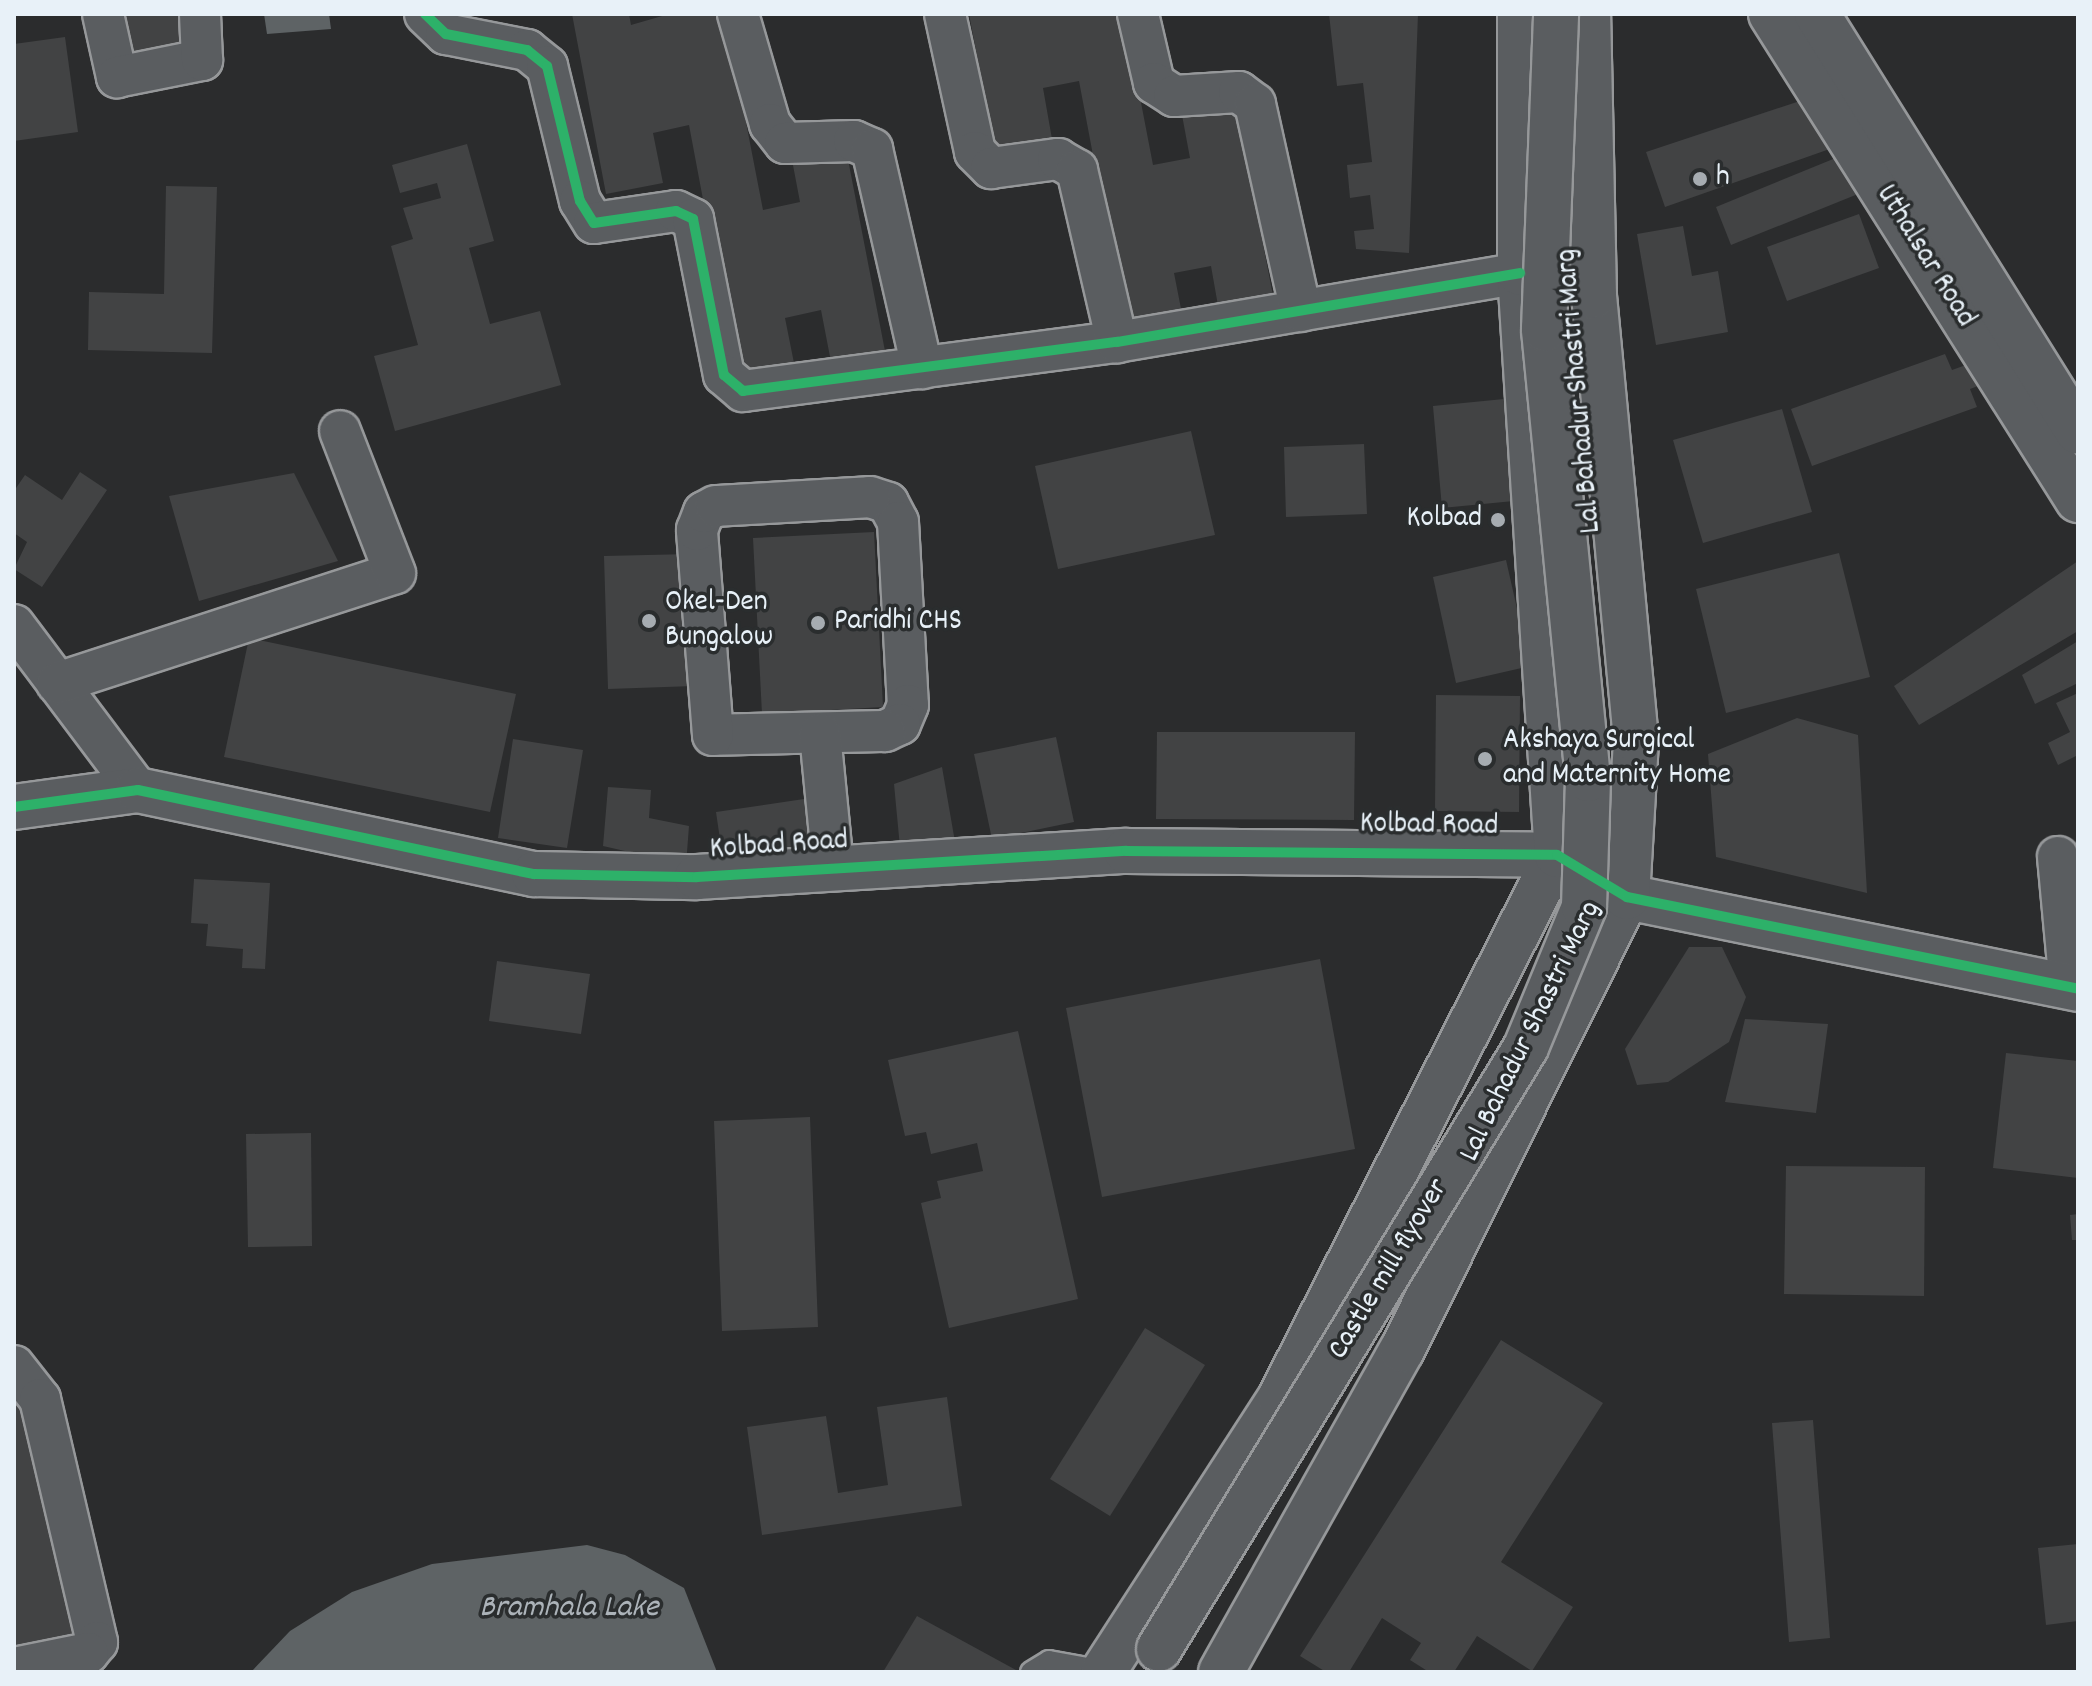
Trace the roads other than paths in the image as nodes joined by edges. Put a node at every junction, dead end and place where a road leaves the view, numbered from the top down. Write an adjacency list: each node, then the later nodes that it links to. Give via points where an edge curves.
1 (103, 14): 2 (street, via 117,77 202,60)
2 (200, 14)
3 (425, 14): 16 (street, via 446,34 527,50 547,66 580,201 594,223 676,211 693,219 724,375 743,391)
4 (738, 14): 16 (street, via 770,124 785,143 854,141 872,149)
5 (945, 14): 15 (street, via 975,152 991,168 1058,159 1077,170)
6 (1138, 14): 14 (street, via 1154,83 1174,96 1239,92 1255,104)
7 (1520, 14): 12 (main road, Lal Bahadur Shastri Marg)
8 (1556, 14): 31 (main road, Castle mill flyover, bridge, via 1544,329 1588,779 1584,907 1526,1047)
9 (1588, 14): 28 (main road, Lal Bahadur Shastri Marg, via 1594,296 1636,740)
10 (1771, 14): 13 (main road, Uthalsar Road)
11 (1817, 14): 13 (main road)
12 (1520, 273): 14 (street); 25 (main road, Lal Bahadur Shastri Marg)
13 (1980, 306): 18 (main road); 19 (main road, Uthalsar Road)
14 (1301, 311): 15 (street)
15 (1117, 342): 16 (street)
16 (922, 368)
17 (340, 431): 21 (street, via 395,573)
18 (2078, 431)
19 (2078, 500)
20 (14, 625): 21 (street)
21 (57, 683): 23 (street)
22 (820, 734): 22 (street, via 713,735 697,530 716,506 870,497 888,503 898,522 908,705 900,724 885,731); 27 (street)
23 (138, 790): 24 (main road, Kolbad Road); 27 (main road, Kolbad Road, via 534,874 697,877)
24 (14, 807)
25 (1557, 855): 27 (main road, Kolbad Road, via 1126,851); 28 (main road); 31 (main road, Lal Bahadur Shastri Marg, via 1280,1398)
26 (2058, 857): 29 (street)
27 (833, 866)
28 (1627, 897): 29 (main road); 34 (main road, Lal Bahadur Shastri Marg, via 1402,1350)
29 (2074, 988)
30 (14, 1366): 32 (street, via 40,1399 97,1642 88,1653)
31 (1128, 1666): 33 (lane, via 1049,1661)
32 (14, 1668)
33 (1031, 1672)
34 (1221, 1672)

